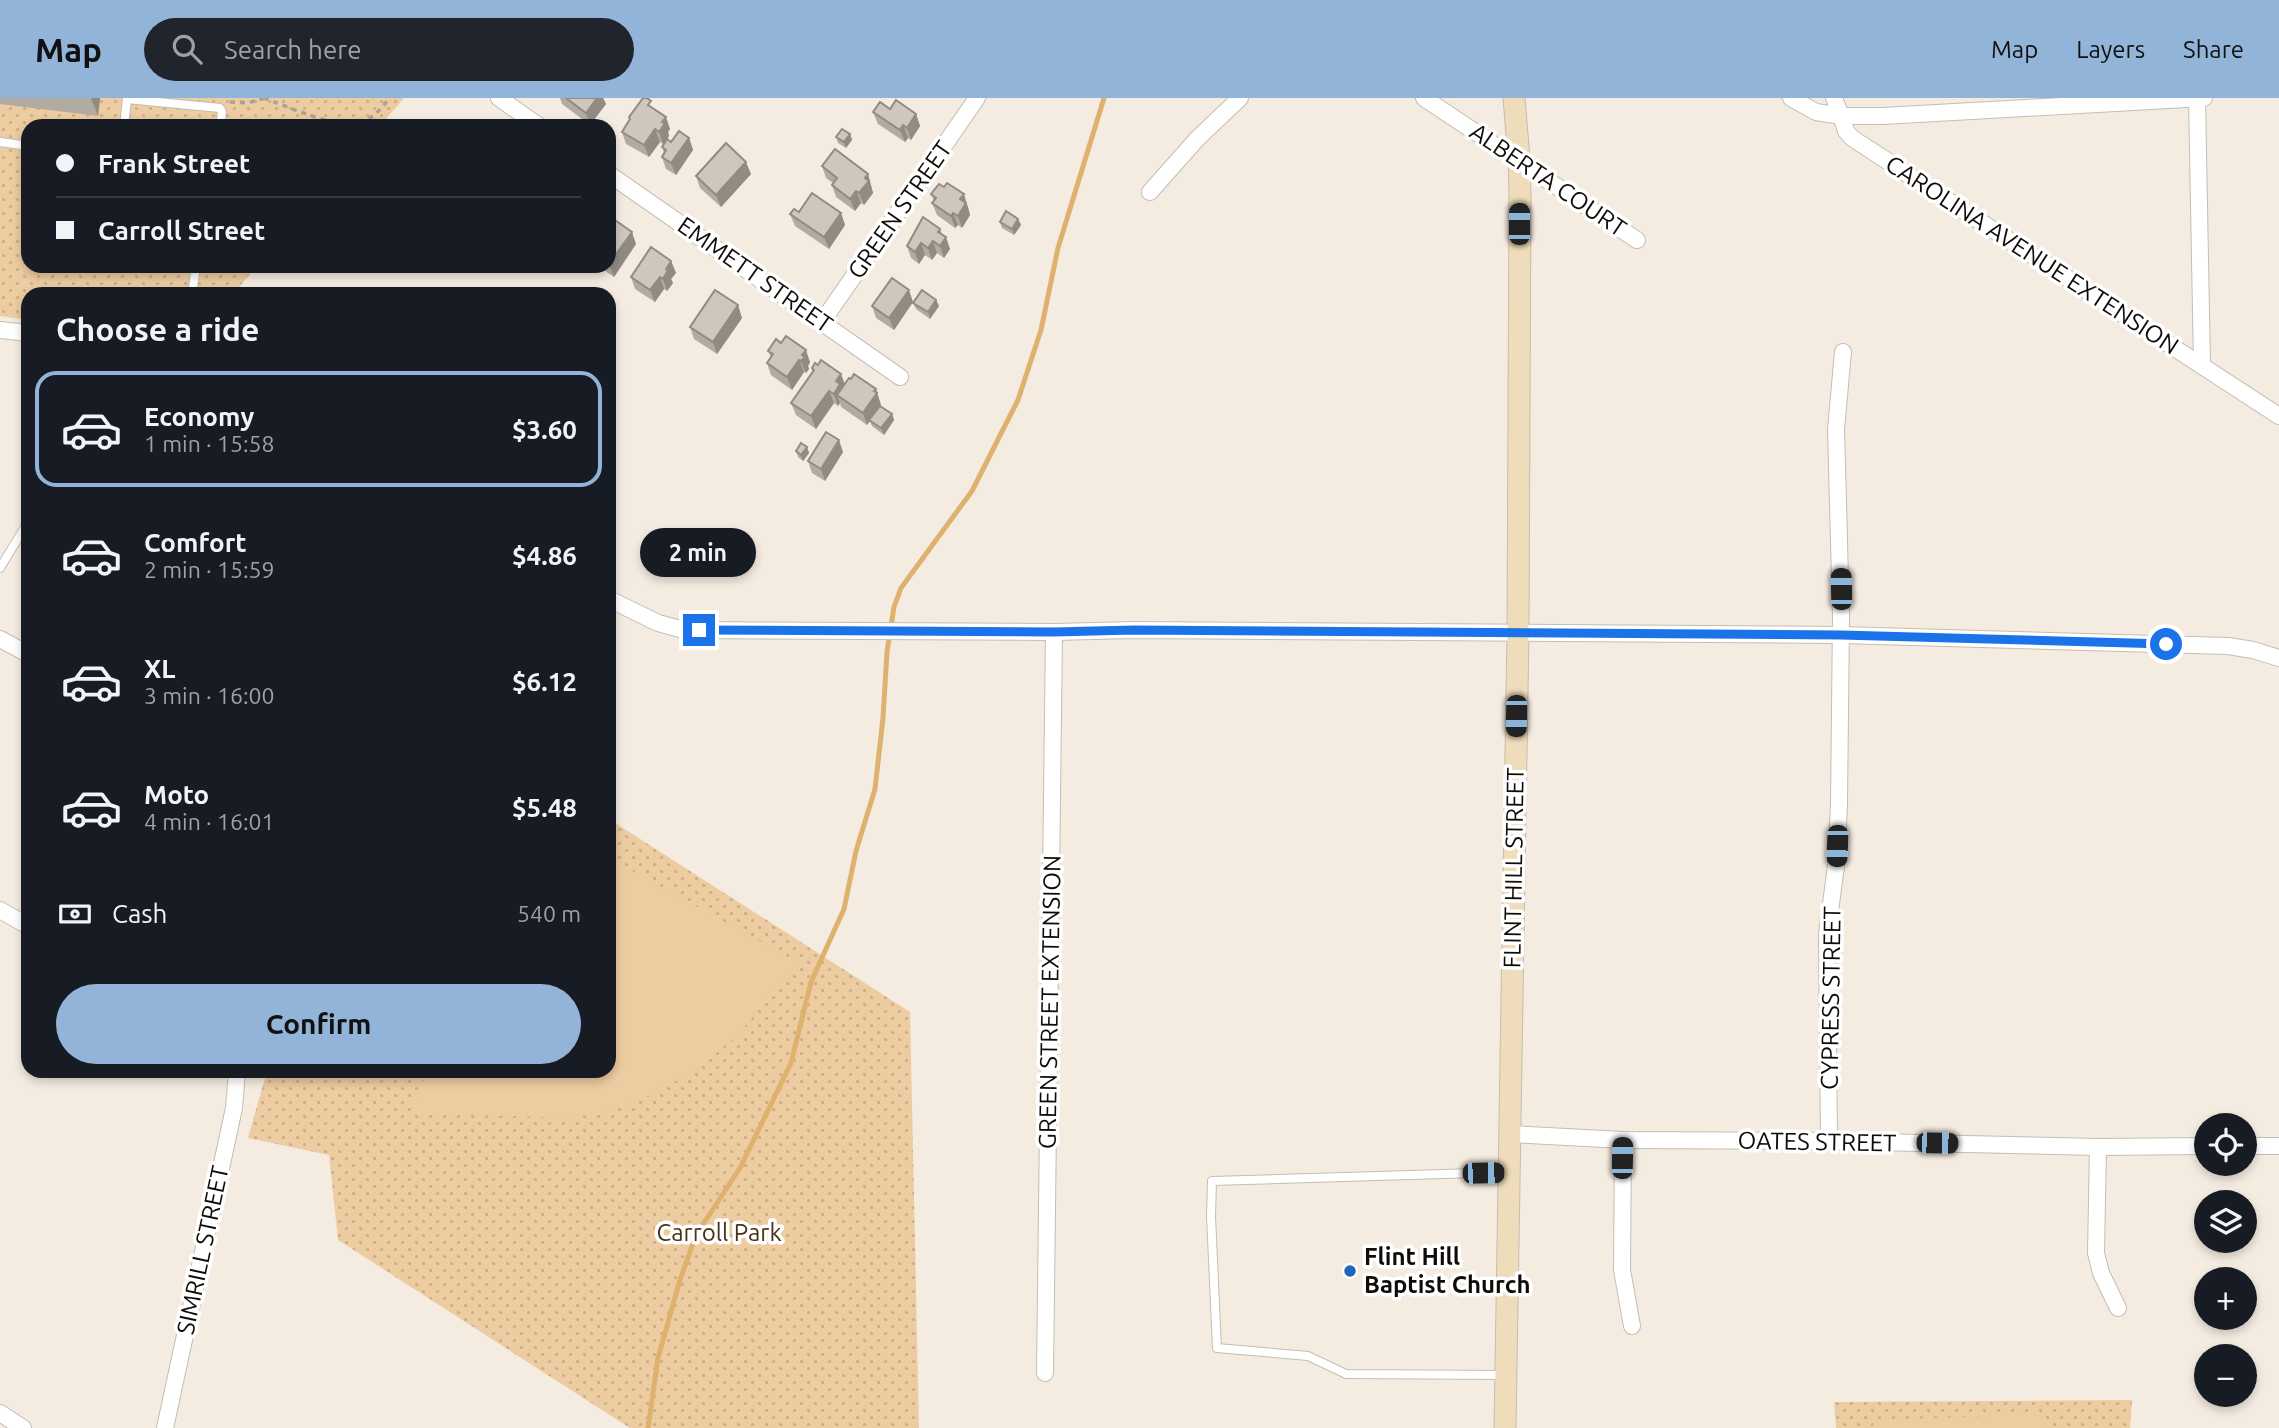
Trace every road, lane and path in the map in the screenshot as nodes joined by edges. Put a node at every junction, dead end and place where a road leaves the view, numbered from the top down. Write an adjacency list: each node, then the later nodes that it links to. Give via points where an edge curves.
1 (265, 98): 12 (path, via 228,102); 16 (path)
2 (389, 98): 17 (path)
3 (499, 98): 18 (street)
4 (977, 98): 25 (street, GREEN STREET)
5 (1240, 98): 23 (street)
6 (1424, 98): 21 (street, ALBERTA COURT)
7 (1514, 98): 21 (street, FLINT HILL STREET)
8 (1791, 98): 13 (street, via 1816,112)
9 (1834, 98): 13 (street, CAROLINA AVENUE EXTENSION)
10 (2197, 98): 11 (street); 13 (street); 29 (street)
11 (2204, 98)
12 (220, 108): 14 (lane, via 127,99); 15 (lane)
13 (1842, 116): 29 (street, CAROLINA AVENUE EXTENSION, via 1852,138)
14 (125, 119)
15 (221, 119)
16 (325, 119)
17 (368, 119)
18 (529, 119)
19 (0, 142): 20 (lane)
20 (21, 145)
21 (1519, 159): 24 (street, ALBERTA COURT); 36 (street, FLINT HILL STREET)
22 (616, 179): 25 (street, EMMETT STREET)
23 (1150, 192)
24 (1637, 240)
25 (822, 322): 30 (street, EMMETT STREET)
26 (0, 330): 27 (street)
27 (21, 332)
28 (1843, 352): 37 (street, CYPRESS STREET, via 1836,429)
29 (2202, 366): 31 (street, CAROLINA AVENUE EXTENSION)
30 (900, 377)
31 (2279, 416)
32 (21, 534): 33 (lane)
33 (0, 568)
34 (616, 602): 35 (street, via 684,630)
35 (1054, 632): 36 (street); 54 (street, GREEN STREET EXTENSION)
36 (1518, 632): 37 (street); 44 (street, FLINT HILL STREET)
37 (1841, 635): 40 (street, via 2228,646); 46 (street, CYPRESS STREET, via 1836,866 1827,934)
38 (0, 639): 39 (street)
39 (21, 650)
40 (2279, 658)
41 (0, 910): 42 (street)
42 (21, 922)
43 (236, 1078): 58 (street, SIMRILL STREET, via 234,1108)
44 (1511, 1135): 45 (street, OATES STREET); 51 (street, FLINT HILL STREET)
45 (1623, 1140): 46 (street, OATES STREET); 53 (street, via 1622,1270)
46 (1829, 1141): 50 (street, OATES STREET)
47 (2194, 1146): 50 (street, OATES STREET)
48 (2257, 1146): 49 (street)
49 (2279, 1146)
50 (2098, 1147): 52 (street, via 2096,1253)
51 (1510, 1172): 55 (street, FLINT HILL STREET); 55 (lane, via 1212,1181 1211,1216 1217,1348 1308,1356 1346,1374)
52 (2118, 1308)
53 (1632, 1326)
54 (1045, 1373)
55 (1506, 1375): 59 (street, FLINT HILL STREET)
56 (0, 1413): 57 (street)
57 (23, 1428)
58 (165, 1428)
59 (1505, 1428)

